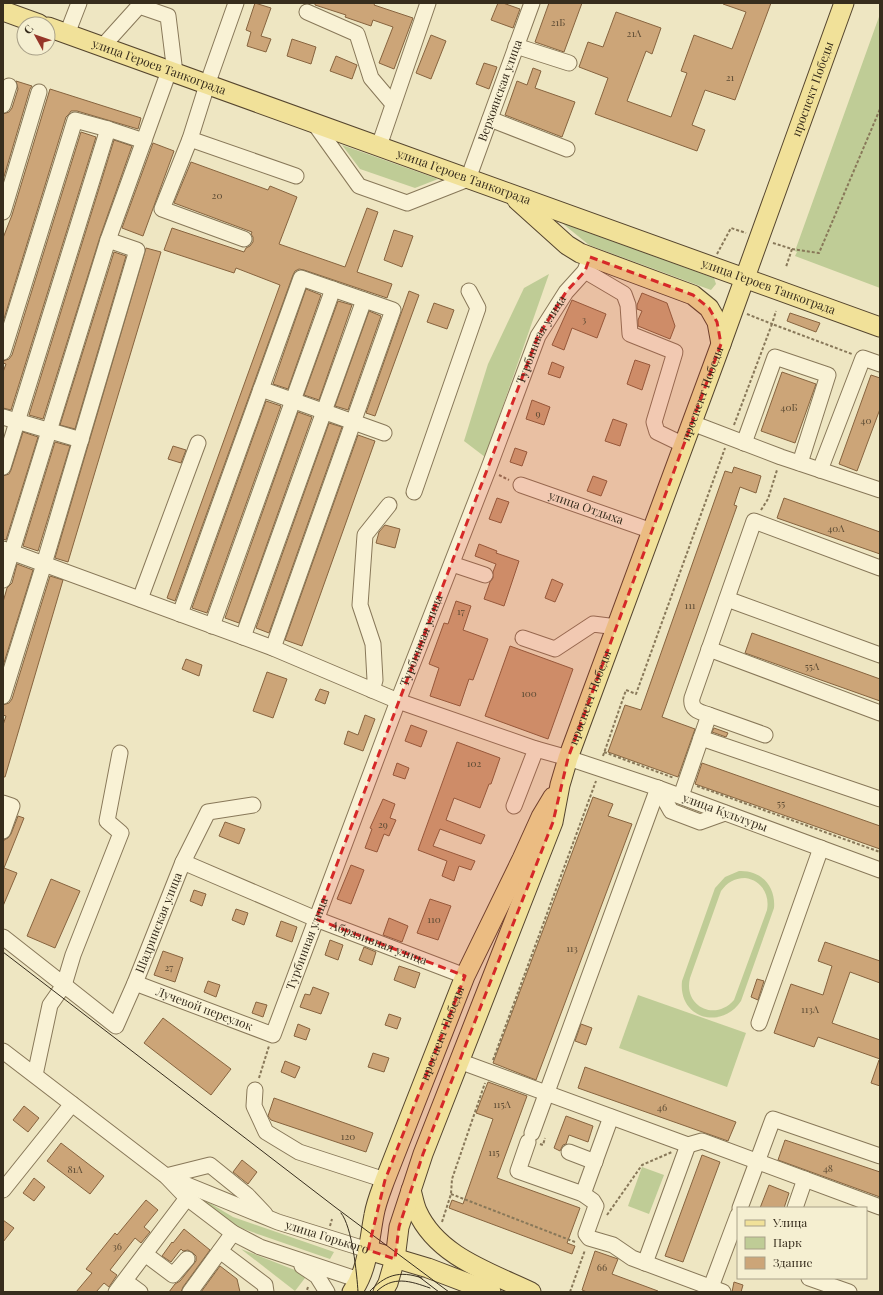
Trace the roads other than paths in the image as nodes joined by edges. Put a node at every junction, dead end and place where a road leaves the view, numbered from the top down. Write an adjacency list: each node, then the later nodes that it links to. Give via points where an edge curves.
1 (79, 3): 10 (street)
2 (236, 3): 15 (street)
3 (428, 3): 18 (street)
4 (532, 3): 11 (street, Верхоянская улица)
5 (844, 3): 35 (main road, проспект Победы)
6 (307, 12): 18 (street, via 357,34 370,78)
7 (4, 15): 8 (main road)
8 (16, 18)
9 (56, 30): 10 (main road, улица Героев Танкограда)
10 (68, 34): 12 (main road, улица Героев Танкограда)
11 (516, 46): 13 (street); 20 (street, Верхоянская улица)
12 (102, 47): 14 (main road, улица Героев Танкограда); 14 (street, via 139,6 168,16)
13 (569, 63)
14 (172, 72): 15 (main road, улица Героев Танкограда); 24 (street)
15 (207, 85): 21 (main road, улица Героев Танкограда); 23 (street)
16 (9, 86): 19 (street)
17 (39, 92): 29 (street)
18 (393, 104): 25 (street)
19 (3, 105)
20 (490, 119): 26 (street); 28 (street, Верхоянская улица)
21 (314, 123): 25 (main road, улица Героев Танкограда); 28 (street, via 359,186 407,203)
22 (108, 129): 24 (street); 41 (street, via 75,120); 46 (street)
23 (190, 139): 27 (street); 32 (street, via 162,209)
24 (144, 141): 33 (street)
25 (378, 146): 28 (main road, улица Героев Танкограда)
26 (567, 149)
27 (296, 176)
28 (468, 179): 30 (main road, улица Героев Танкограда)
29 (6, 189): 31 (street)
30 (510, 194): 34 (main road, via 567,245 580,253); 35 (main road, улица Героев Танкограда)
31 (3, 212)
32 (244, 239)
33 (108, 240): 49 (street); 51 (street, via 138,250)
34 (587, 264): 40 (main road, via 693,295 709,308 717,322); 54 (street, via 624,294 628,305 630,334 675,352 654,422 657,432); 65 (street, Турбинная улица, via 538,336)
35 (745, 278): 39 (main road, улица Героев Танкограда); 40 (main road, проспект Победы)
36 (333, 289): 38 (street); 43 (street, via 302,278); 44 (street)
37 (469, 291): 60 (street, via 478,308)
38 (364, 300): 45 (street); 47 (street, via 393,310)
39 (880, 327)
40 (721, 344): 48 (main road, проспект Победы)
41 (3, 352)
42 (880, 364): 57 (street, via 863,358)
43 (261, 389): 44 (street); 71 (street)
44 (293, 400): 45 (street); 72 (street)
45 (324, 412): 47 (street); 74 (street)
46 (10, 419): 49 (street); 56 (street)
47 (353, 422): 50 (street); 76 (street)
48 (692, 423): 53 (street); 54 (main road, проспект Победы)
49 (49, 431): 51 (street); 63 (street)
50 (384, 433)
51 (81, 440): 64 (street)
52 (198, 443): 69 (street)
53 (744, 443): 55 (street); 55 (street, via 775,357 828,375)
54 (684, 445): 62 (main road, проспект Победы)
55 (800, 463): 57 (street)
56 (3, 467)
57 (820, 470): 59 (street)
58 (520, 485): 62 (street, улица Отдыха)
59 (880, 490)
60 (414, 492)
61 (389, 505): 79 (street, via 365,536 360,605 373,644 375,680)
62 (652, 531): 73 (main road, проспект Победы)
63 (7, 551): 64 (street, улица Культуры); 68 (street)
64 (44, 564): 69 (street, улица Культуры); 80 (street)
65 (452, 564): 67 (street); 81 (street, Турбинная улица)
66 (880, 568): 70 (street, via 754,521)
67 (486, 575)
68 (3, 580)
69 (140, 599): 71 (street, улица Культуры)
70 (727, 599): 77 (street); 78 (street)
71 (180, 614): 72 (street, улица Культуры)
72 (212, 626): 74 (street, улица Культуры)
73 (617, 627): 75 (street, via 593,624 555,649); 88 (main road, проспект Победы)
74 (243, 637): 76 (street, улица Культуры)
75 (523, 638)
76 (273, 648): 79 (street, улица Культуры)
77 (709, 649): 82 (street); 83 (street, via 692,701 696,711)
78 (880, 655)
79 (372, 690): 81 (street, улица Культуры)
80 (3, 696)
81 (398, 701): 86 (street, улица Культуры); 101 (street, Турбинная улица)
82 (880, 713)
83 (709, 715): 84 (street); 85 (street)
84 (765, 735)
85 (701, 738): 91 (street); 92 (street)
86 (536, 749): 88 (street, улица Культуры); 95 (street)
87 (120, 753): 105 (street, via 108,821 121,833 73,955)
88 (568, 758): 89 (main road, проспект Победы); 90 (street, улица Культуры)
89 (560, 785): 103 (main road, проспект Победы, via 541,817); 109 (main road, проспект Победы, via 553,822)
90 (658, 788): 91 (street, улица Культуры); 96 (street, via 671,811 700,822); 112 (street)
91 (684, 789): 96 (street, улица Культуры)
92 (880, 799)
93 (3, 803): 97 (street, via 12,806)
94 (253, 804): 99 (street, Шадринская улица, via 208,812)
95 (514, 806)
96 (725, 813): 98 (street, улица Культуры)
97 (3, 831)
98 (821, 848): 100 (street, улица Культуры); 106 (street)
99 (183, 862): 101 (street, Абразивная улица); 104 (street, Шадринская улица)
100 (879, 865)
101 (316, 919): 103 (street, Абразивная улица); 107 (street, Турбинная улица)
102 (3, 937): 105 (street)
103 (465, 976): 122 (main road, проспект Победы)
104 (135, 983): 105 (street, Шадринская улица, via 116,1026); 107 (street, Лучевой переулок)
105 (64, 985): 110 (street, via 50,1005)
106 (759, 1023)
107 (273, 1035)
108 (3, 1051): 110 (street, улица Горького)
109 (459, 1061): 112 (street); 124 (main road, проспект Победы)
110 (35, 1075): 113 (street, улица Горького)
111 (255, 1090): 122 (street, via 254,1106 266,1132 299,1152)
112 (541, 1091): 114 (street); 125 (street, via 518,1171)
113 (72, 1104): 120 (street, улица Горького); 123 (street)
114 (611, 1117): 115 (street); 118 (street)
115 (688, 1145): 119 (street, via 702,1141); 141 (street)
116 (569, 1152): 118 (street)
117 (880, 1156): 119 (street, via 773,1119)
118 (595, 1162): 125 (street)
119 (758, 1162): 121 (street); 128 (street)
120 (166, 1176): 126 (street, улица Горького); 131 (street, улица Горького); 131 (street, via 210,1164 247,1195)
121 (804, 1179): 127 (street); 129 (street)
122 (385, 1180): 134 (main road, проспект Победы, via 374,1213)
123 (3, 1190)
124 (411, 1190): 140 (main road, проспект Победы, via 399,1227); 152 (main road, via 416,1210 445,1247 460,1259)
125 (583, 1194): 141 (street, via 596,1206 586,1234 589,1242 613,1245 632,1258)
126 (187, 1198): 133 (street, улица Горького); 137 (street)
127 (851, 1203): 130 (street)
128 (740, 1207)
129 (795, 1207)
130 (880, 1207)
131 (270, 1219): 134 (street, улица Горького)
132 (737, 1220): 136 (street)
133 (233, 1233): 135 (street); 138 (street, улица Горького, via 260,1247)
134 (368, 1250): 140 (main road, улица Горького); 144 (main road, проспект Победы)
135 (220, 1252): 148 (street); 149 (street, via 265,1285)
136 (731, 1252): 145 (street)
137 (145, 1254): 139 (street, via 173,1275); 143 (street)
138 (288, 1256): 144 (street, улица Горького); 150 (street, улица Горького, via 317,1276)
139 (187, 1258)
140 (395, 1259): 146 (main road, проспект Победы); 151 (main road, улица Горького, via 428,1268)
141 (645, 1263): 145 (street)
142 (817, 1279): 153 (street)
143 (121, 1286): 147 (street)
144 (355, 1286): 146 (main road, улица Горького)
145 (717, 1290)
146 (388, 1291)
147 (140, 1292)
148 (190, 1292)
149 (266, 1292)
150 (327, 1292)
151 (491, 1292)
152 (531, 1292)
153 (849, 1292)

